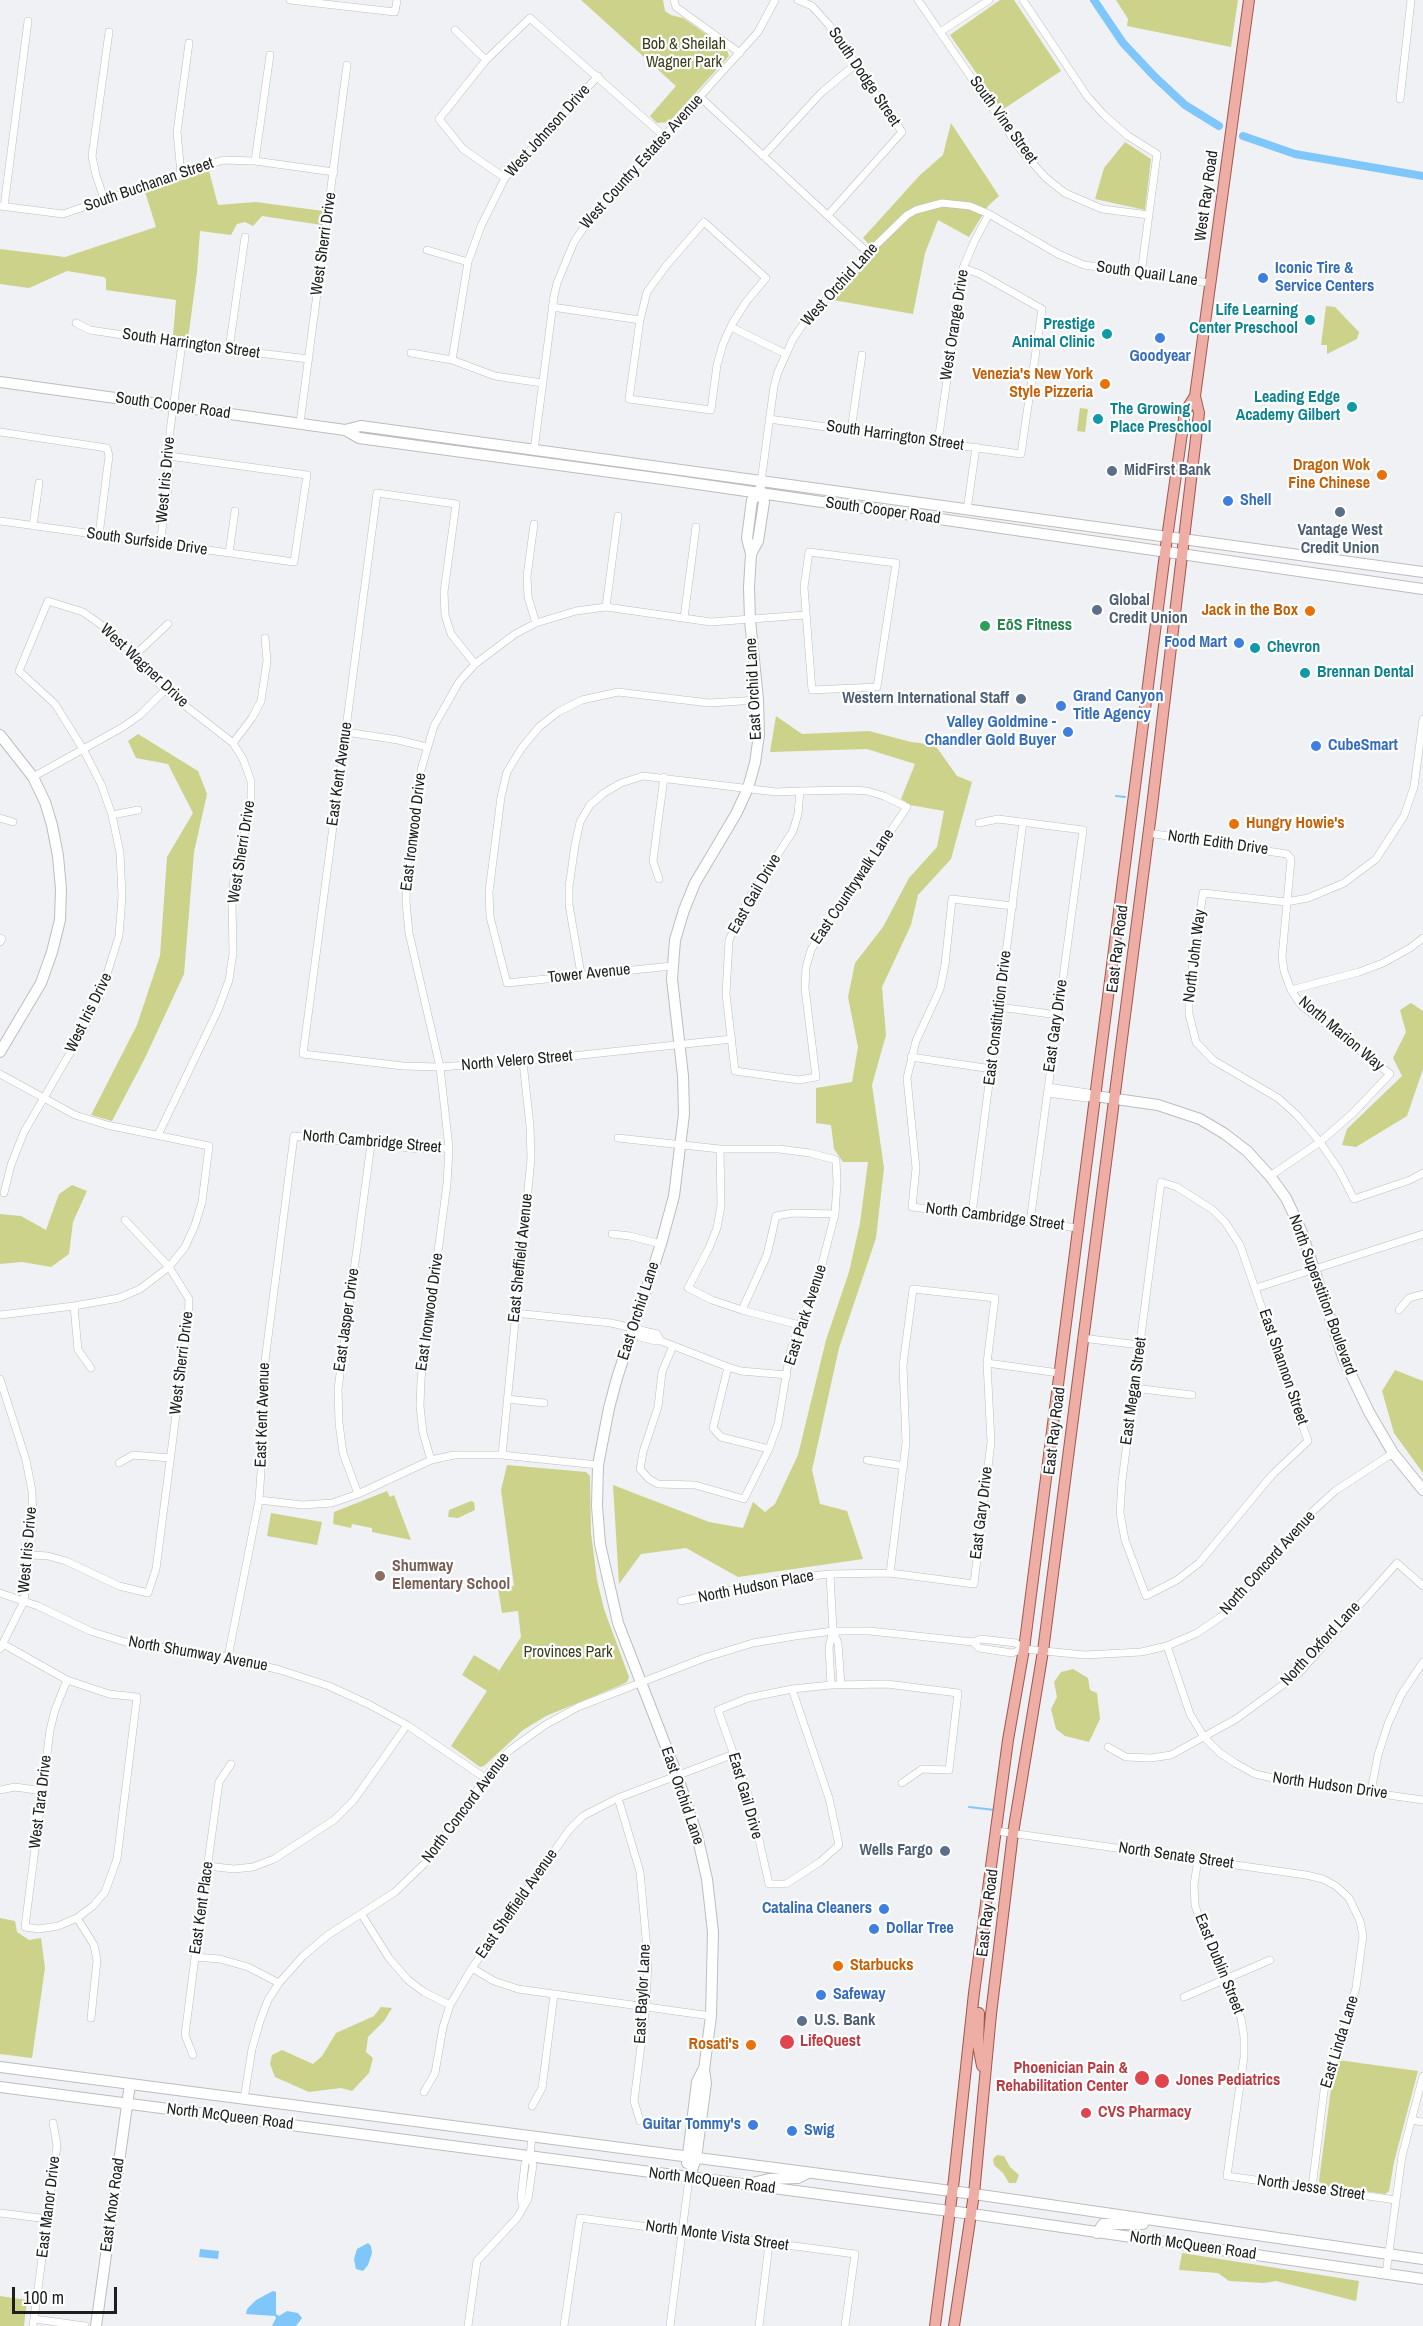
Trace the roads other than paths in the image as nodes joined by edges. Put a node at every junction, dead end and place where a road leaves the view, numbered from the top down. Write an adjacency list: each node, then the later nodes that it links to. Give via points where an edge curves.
1 (290, 0): 2 (street, via 395,12)
2 (396, 0)
3 (776, 0): 16 (street, West Country Estates Avenue, via 758,32)
4 (798, 0): 19 (street, South Dodge Street, via 821,14)
5 (918, 0): 14 (street, South Vine Street)
6 (989, 0): 14 (street)
7 (1023, 0): 34 (street, via 1087,96 1128,136 1157,154)
8 (1249, 0): 41 (main road, West Ray Road)
9 (1411, 0): 23 (street)
10 (674, 1): 16 (street, via 676,7)
11 (28, 21): 31 (street)
12 (455, 30): 18 (street)
13 (109, 32): 30 (street, via 92,149)
14 (940, 32): 34 (street, South Vine Street, via 1021,150 1046,178 1065,193 1102,209)
15 (189, 43): 28 (street, via 177,132)
16 (740, 53): 22 (street, West Country Estates Avenue)
17 (270, 55): 26 (street)
18 (486, 60): 21 (street, via 530,18); 29 (street, via 439,119 463,149)
19 (857, 63): 25 (street, via 821,93); 33 (street, South Dodge Street, via 902,132)
20 (347, 65): 27 (street, West Sherri Drive)
21 (598, 76): 24 (street); 29 (street, West Johnson Drive)
22 (700, 97): 24 (street, West Country Estates Avenue); 25 (street)
23 (1400, 99)
24 (664, 136): 42 (street, West Country Estates Avenue, via 591,217 574,242)
25 (763, 156): 33 (street)
26 (255, 161): 27 (street, South Buchanan Street); 28 (street, South Buchanan Street, via 223,160)
27 (334, 172): 51 (street, West Sherri Drive)
28 (181, 174): 30 (street, South Buchanan Street)
29 (505, 178): 38 (street, West Johnson Drive)
30 (105, 201): 31 (street, South Buchanan Street, via 63,214)
31 (2, 206)
32 (989, 214): 37 (street, West Orchid Lane, via 957,204 926,207 907,215); 39 (street, West Orange Drive); 40 (street, South Quail Lane, via 1084,265)
33 (828, 215): 37 (street)
34 (1149, 215): 40 (street)
35 (245, 237): 47 (street)
36 (427, 250): 38 (street)
37 (868, 253): 49 (street, West Orchid Lane, via 804,323)
38 (468, 262): 52 (street, West Johnson Drive)
39 (963, 267): 61 (street, West Orange Drive); 62 (street, South Harrington Street, via 1042,309 1021,454)
40 (1141, 274): 41 (street, South Quail Lane)
41 (1210, 283): 55 (main road, West Ray Road)
42 (552, 307): 43 (street); 54 (street, West Country Estates Avenue)
43 (640, 320): 45 (street, via 629,399 711,410 717,365); 45 (street, via 647,292 704,222 766,278)
44 (76, 323): 46 (street, South Harrington Street, via 90,330)
45 (731, 327): 49 (street)
46 (182, 344): 47 (street, South Harrington Street); 56 (street, West Iris Drive)
47 (229, 349): 51 (street, South Harrington Street)
48 (411, 353): 52 (street)
49 (786, 354): 57 (street, West Orchid Lane, via 776,379)
50 (862, 355): 59 (street)
51 (309, 359): 58 (street, West Sherri Drive)
52 (452, 360): 54 (street, via 495,376)
53 (0, 382): 56 (main road, South Cooper Road)
54 (542, 383): 63 (street, West Country Estates Avenue)
55 (1195, 396): 76 (main road, West Ray Road, via 1185,412); 77 (main road, West Ray Road, via 1199,413)
56 (174, 406): 58 (main road, South Cooper Road); 64 (street, West Iris Drive)
57 (769, 419): 59 (street, South Harrington Street); 66 (street, West Orchid Lane)
58 (300, 423): 63 (main road, South Cooper Road, via 345,430 359,438)
59 (851, 429): 61 (street, South Harrington Street)
60 (0, 432): 75 (street, via 107,448)
61 (938, 442): 62 (street, South Harrington Street)
62 (976, 447): 67 (street)
63 (533, 455): 66 (main road, South Cooper Road)
64 (170, 456): 78 (street, West Iris Drive); 80 (street, South Surfside Drive, via 307,475 294,562)
65 (39, 483): 73 (street)
66 (760, 487): 67 (main road, South Cooper Road); 71 (main road, South Cooper Road); 89 (main road, East Orchid Lane, via 764,502 758,541 751,554)
67 (967, 510): 71 (main road); 76 (main road, South Cooper Road)
68 (235, 511): 80 (street)
69 (618, 516): 86 (street)
70 (0, 521): 73 (street, South Surfside Drive)
71 (965, 523): 79 (main road, South Cooper Road)
72 (534, 524): 90 (street, via 527,576)
73 (33, 526): 75 (street, South Surfside Drive)
74 (696, 527): 88 (street)
75 (99, 535): 78 (street, South Surfside Drive)
76 (1167, 538): 77 (main road, South Cooper Road); 79 (main road, West Ray Road)
77 (1183, 540): 81 (main road, East Ray Road); 82 (main road, South Cooper Road)
78 (160, 543): 80 (street, South Surfside Drive)
79 (1165, 552): 81 (main road, South Cooper Road); 104 (main road, East Ray Road)
80 (229, 553)
81 (1181, 554): 84 (main road, South Cooper Road); 105 (main road, East Ray Road)
82 (1383, 567): 83 (main road, South Cooper Road); 84 (main road)
83 (1423, 572)
84 (1381, 583): 85 (main road, South Cooper Road)
85 (1423, 589)
86 (606, 607): 88 (street, East Ironwood Drive); 90 (street, East Ironwood Drive)
87 (805, 615): 87 (street, via 812,690 877,687 896,563 808,552); 89 (street, East Ironwood Drive)
88 (684, 618): 89 (street, East Ironwood Drive)
89 (750, 620): 97 (main road, East Orchid Lane)
90 (536, 623): 94 (street, East Ironwood Drive, via 508,638)
91 (168, 624): 93 (street)
92 (265, 638): 101 (street, via 267,661 261,700)
93 (135, 655): 95 (street, West Wagner Drive, via 83,612 48,601); 96 (street, West Wagner Drive)
94 (475, 664): 99 (street, East Kent Avenue, via 451,634 446,615 444,592 456,504 377,493); 102 (street, East Ironwood Drive, via 444,705)
95 (20, 671): 103 (street, West Iris Drive, via 55,704)
96 (165, 690): 101 (street, West Wagner Drive); 103 (street, via 140,715)
97 (758, 700): 108 (main road, East Orchid Lane, via 759,735); 123 (street, Tower Avenue, via 709,703 618,692 582,700 538,727 507,772 489,892 490,917 507,983)
98 (1423, 719): 119 (street, via 1414,787 1404,816 1376,859 1327,892)
99 (346, 732): 102 (street); 130 (street, East Kent Avenue)
100 (0, 735): 106 (main road)
101 (233, 743): 141 (street, West Sherri Drive, via 251,781 251,806 234,878 229,980)
102 (427, 747): 133 (street, East Ironwood Drive, via 407,871 406,902 409,933)
103 (83, 749): 106 (street); 111 (street, West Iris Drive)
104 (1138, 751): 105 (main road); 138 (main road, East Ray Road)
105 (1158, 754): 116 (main road, East Ray Road)
106 (33, 777): 129 (main road, via 52,825 58,856 60,920 41,983)
107 (664, 777): 108 (street); 118 (street, via 653,861); 123 (street, via 643,776 621,783 590,805 580,822 569,905)
108 (748, 788): 109 (street); 122 (main road, East Orchid Lane, via 695,883 675,940)
109 (800, 791): 127 (street, East Gail Drive, via 793,831 748,900 729,940 726,994); 135 (street, East Countrywalk Lane, via 867,791 907,807 811,950 805,987 816,1077 799,1080)
110 (138, 810): 111 (street)
111 (112, 815): 139 (street, West Iris Drive, via 120,853 119,936 100,996)
112 (0, 818): 113 (street)
113 (13, 822)
114 (979, 822): 115 (street)
115 (1023, 822): 120 (street, East Constitution Drive); 126 (street, East Gary Drive, via 1083,830)
116 (1148, 833): 117 (street, North Edith Drive); 140 (main road, East Ray Road)
117 (1287, 854): 119 (street, North Marion Way, via 1291,859)
118 (659, 879)
119 (1286, 902): 124 (street, North Marion Way, via 1282,957); 144 (street, North John Way, via 1203,893 1189,1014 1196,1042 1213,1060 1278,1098)
120 (1013, 906): 125 (street, East Constitution Drive); 131 (street, via 952,899 939,989)
121 (1423, 938): 124 (street, via 1383,963)
122 (672, 966): 123 (street, Tower Avenue); 128 (main road, East Orchid Lane)
123 (581, 974)
124 (1291, 990): 144 (street, North Marion Way, via 1301,1005 1390,1074)
125 (999, 1007): 126 (street); 134 (street, East Constitution Drive)
126 (1058, 1015): 137 (street, East Gary Drive)
127 (732, 1040): 128 (street, North Velero Street); 135 (street, East Gail Drive)
128 (679, 1046): 132 (street, North Velero Street); 146 (main road, East Orchid Lane, via 683,1076)
129 (0, 1052)
130 (303, 1054): 133 (street, North Velero Street)
131 (911, 1058): 134 (street); 154 (street, North Cambridge Street, via 907,1078 916,1168 912,1207)
132 (523, 1062): 133 (street, North Velero Street); 168 (street, East Sheffield Avenue, via 531,1159)
133 (440, 1067): 147 (street, East Ironwood Drive)
134 (992, 1069): 154 (street, East Constitution Drive)
135 (735, 1071)
136 (0, 1074): 139 (street)
137 (1048, 1090): 138 (street); 156 (street, East Gary Drive)
138 (1095, 1096): 140 (main road, North Superstition Boulevard); 157 (main road, East Ray Road)
139 (45, 1099): 141 (street, via 75,1115); 152 (street, West Iris Drive, via 24,1132)
140 (1114, 1099): 150 (main road, North Superstition Boulevard, via 1158,1105 1200,1119 1247,1151); 172 (main road, East Ray Road)
141 (158, 1135): 161 (street, via 209,1146 195,1225)
142 (294, 1136): 145 (street, North Cambridge Street); 196 (street, East Kent Avenue, via 262,1383)
143 (618, 1138): 146 (street)
144 (1320, 1142): 149 (street, North John Way, via 1354,1199); 150 (street)
145 (371, 1144): 147 (street, North Cambridge Street); 195 (street, East Jasper Drive, via 338,1389 343,1453)
146 (682, 1144): 148 (street); 160 (main road, East Orchid Lane)
147 (449, 1148): 189 (street, East Ironwood Drive, via 421,1379 423,1433)
148 (720, 1149): 153 (street, East Park Avenue, via 779,1149 836,1160); 166 (street, via 721,1206 717,1228 688,1288)
149 (1423, 1173)
150 (1270, 1176): 162 (main road, North Superstition Boulevard, via 1286,1198)
151 (1161, 1182): 163 (street, East Shannon Street, via 1194,1196 1225,1222 1240,1245); 173 (street, East Megan Street)
152 (4, 1193)
153 (835, 1214): 166 (street, via 776,1216 767,1255); 170 (street, East Park Avenue, via 822,1264)
154 (972, 1214): 156 (street, North Cambridge Street)
155 (125, 1220): 161 (street, West Sherri Drive)
156 (1030, 1222): 157 (street, North Cambridge Street)
157 (1078, 1228): 178 (main road, East Ray Road)
158 (612, 1234): 160 (street)
159 (1423, 1234): 162 (street)
160 (661, 1244): 171 (main road, East Orchid Lane)
161 (170, 1267): 165 (street, via 140,1289 119,1298); 188 (street, West Sherri Drive, via 189,1299)
162 (1315, 1271): 163 (street); 186 (main road, North Superstition Boulevard, via 1344,1360)
163 (1256, 1288): 203 (street, East Shannon Street, via 1308,1441 1272,1475 1199,1563)
164 (1423, 1294): 167 (street, via 1409,1298)
165 (74, 1306): 169 (street); 177 (street, via 78,1350)
166 (742, 1310): 170 (street)
167 (1399, 1310)
168 (515, 1313): 171 (street); 183 (street, East Sheffield Avenue)
169 (0, 1315)
170 (799, 1325): 179 (street, East Park Avenue)
171 (633, 1329): 174 (street, via 657,1334 661,1341); 192 (main road, East Orchid Lane, via 609,1408)
172 (1082, 1338): 173 (street); 210 (main road, East Ray Road)
173 (1140, 1345): 181 (street, East Megan Street)
174 (674, 1346): 176 (street); 185 (street, East Park Avenue, via 662,1372 658,1407 643,1452 640,1469 649,1479 658,1484 695,1485 744,1499)
175 (987, 1363): 178 (street); 193 (street, East Gary Drive, via 995,1298 914,1289 903,1365); 200 (street, East Gary Drive, via 990,1442)
176 (728, 1367): 179 (street); 185 (street, via 713,1428 721,1437)
177 (91, 1368)
178 (1059, 1373): 209 (main road, East Ray Road)
179 (787, 1375): 185 (street, East Park Avenue)
180 (0, 1379): 197 (street, West Iris Drive, via 18,1431 32,1491)
181 (1134, 1388): 182 (street); 203 (street, East Megan Street, via 1120,1513 1125,1540)
182 (1192, 1395)
183 (507, 1400): 184 (street); 187 (street, East Sheffield Avenue)
184 (544, 1403)
185 (769, 1449)
186 (1393, 1453): 194 (main road, North Superstition Boulevard); 207 (street, North Concord Avenue, via 1335,1491 1312,1512 1225,1614 1197,1633)
187 (502, 1455): 189 (street, via 454,1455); 192 (street)
188 (170, 1458): 191 (street, via 133,1455); 197 (street, West Sherri Drive, via 156,1569 148,1593 119,1586 66,1561)
189 (431, 1460): 195 (street)
190 (867, 1460): 193 (street)
191 (119, 1462)
192 (598, 1465): 214 (main road, East Orchid Lane, via 600,1544 608,1585)
193 (904, 1466): 198 (street)
194 (1423, 1490)
195 (358, 1494): 196 (street, via 332,1503 303,1505)
196 (259, 1500): 211 (street, East Kent Avenue)
197 (31, 1555): 204 (street, West Iris Drive)
198 (890, 1573): 199 (street, North Hudson Place); 200 (street, North Hudson Place)
199 (830, 1574): 205 (street, North Hudson Place, via 784,1579); 206 (street)
200 (974, 1584)
201 (1423, 1586): 219 (street, North Oxford Lane, via 1397,1563 1299,1672 1258,1705)
202 (0, 1593): 204 (street, North Shumway Avenue)
203 (1146, 1596)
204 (24, 1601): 208 (street, West Iris Drive); 211 (street, North Shumway Avenue, via 90,1631 126,1642)
205 (681, 1601)
206 (833, 1631): 209 (street, North Concord Avenue, via 889,1632 973,1642 979,1648 1016,1653); 214 (street, North Concord Avenue, via 753,1643); 215 (street, via 828,1647); 216 (street, via 838,1643)
207 (1167, 1646): 210 (street, North Concord Avenue, via 1121,1654); 219 (street, North Hudson Drive, via 1190,1714)
208 (2, 1647): 213 (street)
209 (1024, 1649): 210 (street, North Concord Avenue); 231 (main road, East Ray Road)
210 (1042, 1651): 232 (main road, East Ray Road)
211 (228, 1657): 218 (street, North Shumway Avenue, via 329,1686)
212 (1423, 1662): 228 (street, via 1388,1724)
213 (67, 1680): 227 (street, West Tara Drive, via 50,1730); 237 (street, via 110,1694 137,1697 115,1868 105,1892)
214 (641, 1683): 223 (main road, East Orchid Lane); 224 (street, North Concord Avenue, via 578,1707 545,1725 510,1750)
215 (831, 1685): 216 (street); 217 (street)
216 (841, 1685): 225 (street, via 887,1684 958,1693 949,1770 922,1769)
217 (792, 1689): 221 (street, East Gail Drive, via 748,1698 718,1710); 221 (street, East Gail Drive, via 829,1798 839,1845 786,1884 769,1884 751,1803)
218 (407, 1725): 224 (street, North Shumway Avenue); 234 (street, via 354,1800 334,1820 274,1859 254,1867)
219 (1204, 1737): 220 (street, North Oxford Lane, via 1171,1755 1151,1758 1126,1757); 228 (street, North Hudson Drive, via 1220,1753 1255,1774)
220 (1108, 1747)
221 (734, 1754): 223 (street)
222 (231, 1764): 234 (street, East Kent Place, via 219,1782)
223 (677, 1775): 229 (street, East Sheffield Avenue); 248 (main road, East Orchid Lane, via 708,1880 713,1932)
224 (485, 1778): 236 (street, North Concord Avenue, via 424,1864 395,1892)
225 (902, 1783)
226 (0, 1790): 227 (street, via 15,1787)
227 (43, 1791): 237 (street, West Tara Drive, via 25,1928 58,1926)
228 (1371, 1791): 230 (street, North Hudson Drive)
229 (618, 1798): 240 (street, East Sheffield Avenue, via 583,1816 569,1830); 247 (street, East Baylor Lane, via 640,1872 648,1959)
230 (1423, 1800)
231 (996, 1831): 232 (street, North Senate Street); 243 (main road, East Ray Road)
232 (1013, 1833): 233 (street, North Senate Street); 253 (main road, East Ray Road)
233 (1198, 1859): 235 (street, North Senate Street, via 1323,1879); 241 (street, East Dublin Street, via 1195,1905)
234 (207, 1866): 238 (street, East Kent Place)
235 (1349, 1898): 271 (street, East Linda Lane, via 1363,1936 1356,1988 1324,2091)
236 (362, 1915): 242 (street, North Concord Avenue, via 328,1935); 246 (street, via 408,1980)
237 (77, 1918): 249 (street, via 94,1945 97,1959)
238 (195, 1957): 242 (street, via 248,1967); 250 (street, East Kent Place, via 185,2035)
239 (1270, 1960): 241 (street)
240 (472, 1968): 244 (street, via 518,1989); 246 (street, East Sheffield Avenue)
241 (1226, 1979): 245 (street); 268 (street, East Dublin Street, via 1244,2037)
242 (279, 1983): 257 (street, North Concord Avenue, via 260,2021)
243 (974, 1994): 253 (main road, via 979,2002 978,2045); 272 (main road, East Ray Road)
244 (554, 1995): 247 (street); 259 (street, via 542,2088)
245 (1184, 1997)
246 (450, 2005): 256 (street, East Sheffield Avenue, via 435,2073)
247 (646, 2006): 248 (street); 261 (street, East Baylor Lane, via 634,2101)
248 (711, 2016): 266 (main road, East Orchid Lane, via 706,2083)
249 (91, 2018)
250 (193, 2055)
251 (0, 2067): 254 (main road, North McQueen Road)
252 (1423, 2076): 260 (street)
253 (984, 2077): 273 (main road, East Ray Road)
254 (130, 2084): 257 (main road, North McQueen Road); 258 (main road, East Knox Road)
255 (0, 2086): 258 (main road, North McQueen Road)
256 (424, 2092)
257 (244, 2099): 264 (main road, North McQueen Road)
258 (127, 2103): 265 (main road, North McQueen Road); 289 (main road, East Knox Road)
259 (532, 2106)
260 (1411, 2120): 262 (street); 274 (street)
261 (640, 2121)
262 (1423, 2122)
263 (53, 2123): 278 (street, East Manor Drive, via 57,2145)
264 (532, 2136): 265 (street); 266 (main road, North McQueen Road)
265 (530, 2156): 269 (main road, North McQueen Road); 290 (street, via 533,2165 524,2207 477,2261)
266 (691, 2158): 267 (main road, North McQueen Road); 269 (main road, East Orchid Lane)
267 (807, 2173): 270 (main road, via 798,2178); 272 (main road, North McQueen Road)
268 (1227, 2176): 271 (street, North Jesse Street)
269 (689, 2178): 270 (main road, North McQueen Road); 280 (street, East Orchid Lane)
270 (743, 2185): 275 (main road, North McQueen Road)
271 (1312, 2188): 274 (street, North Jesse Street)
272 (952, 2192): 273 (main road, North McQueen Road); 275 (main road, East Ray Road)
273 (974, 2194): 277 (main road, East Ray Road); 279 (main road, North McQueen Road)
274 (1396, 2200): 283 (street)
275 (950, 2212): 277 (main road, North McQueen Road); 295 (main road, East Ray Road)
276 (0, 2213): 278 (street)
277 (972, 2214): 281 (main road, North McQueen Road); 296 (main road, East Ray Road)
278 (48, 2219): 287 (street, East Manor Drive)
279 (1167, 2222): 281 (main road, via 1102,2224); 283 (main road, North McQueen Road)
280 (682, 2232): 282 (street, North Monte Vista Street); 291 (street, North Monte Vista Street, via 580,2218); 292 (street, East Orchid Lane)
281 (1097, 2233): 285 (main road, North McQueen Road)
282 (769, 2244): 293 (street); 294 (street, North Monte Vista Street, via 855,2254)
283 (1388, 2254): 284 (main road, North McQueen Road); 285 (street)
284 (1423, 2259)
285 (1386, 2274): 286 (main road, North McQueen Road)
286 (1423, 2279)
287 (34, 2322): 288 (street)
288 (85, 2326)
289 (96, 2326)
290 (468, 2326)
291 (564, 2326)
292 (670, 2326)
293 (759, 2326)
294 (845, 2326)
295 (934, 2326)
296 (954, 2326)

